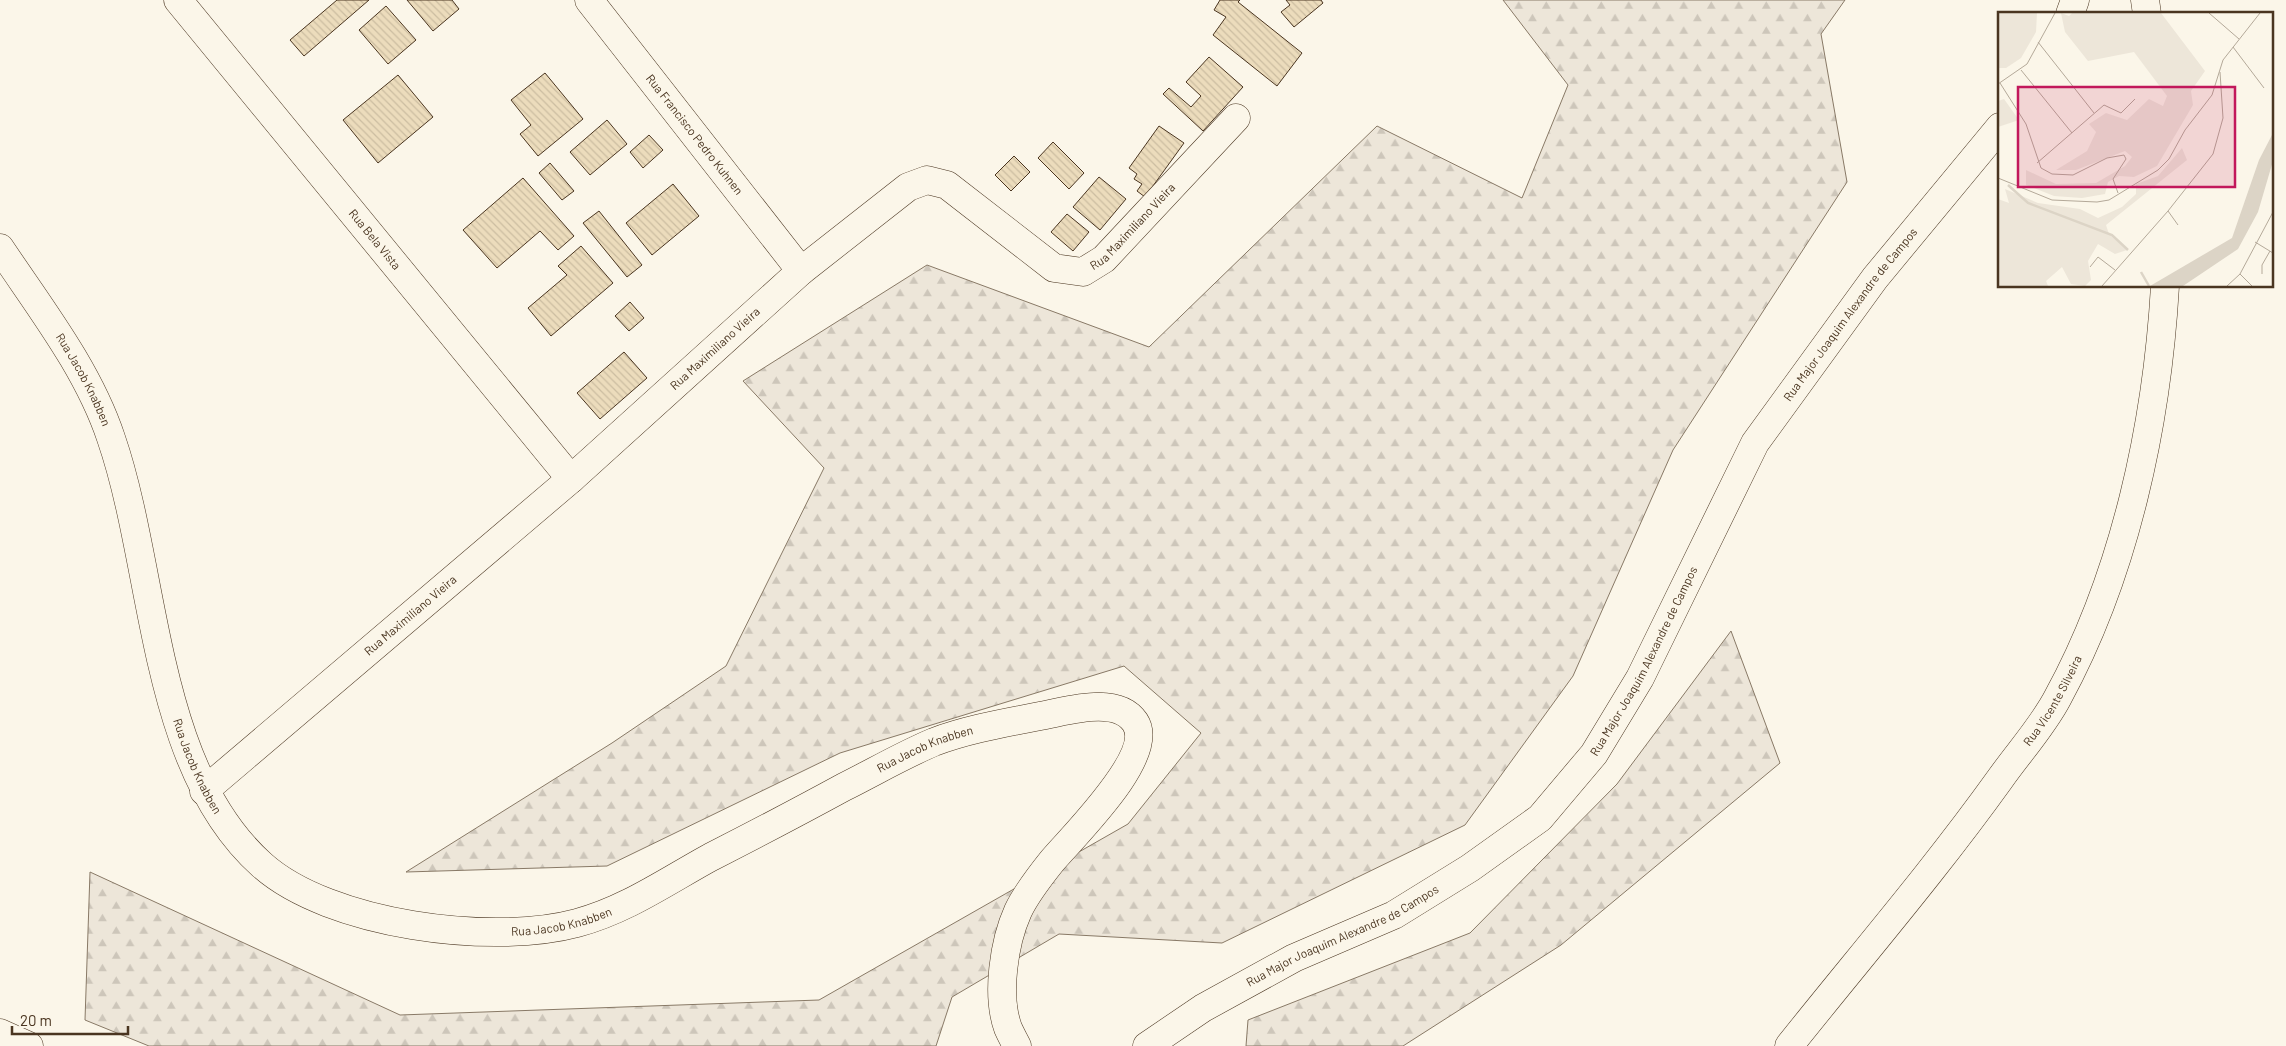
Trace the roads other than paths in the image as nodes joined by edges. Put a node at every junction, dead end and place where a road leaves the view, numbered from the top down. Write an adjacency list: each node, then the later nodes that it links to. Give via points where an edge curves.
1 (178, 0): 10 (street, Rua Bela Vista)
2 (589, 0): 8 (street, Rua Francisco Pedro Kuhnen)
3 (2075, 0): 4 (street)
4 (2071, 12)
5 (1236, 118): 8 (street, Rua Maximiliano Vieira, via 1104,259 1083,272 1054,268 947,185 927,180 908,187)
6 (1998, 129): 15 (street, Rua Major Joaquim Alexandre de Campos, via 1875,278 1755,443 1640,678 1594,754 1540,818 1470,868 1394,915 1294,958 1203,1008)
7 (0, 248): 11 (street, Rua Jacob Knabben, via 69,352 109,430 126,486 172,702)
8 (801, 271): 10 (street, Rua Maximiliano Vieira)
9 (2165, 288): 16 (street, Rua Vicente Silveira, via 2158,363 2125,527 2111,578 2062,691 1972,817)
10 (571, 479): 11 (street, Rua Maximiliano Vieira)
11 (204, 791): 14 (street, Rua Jacob Knabben, via 243,847 268,870 310,896 360,913 424,926 491,931 538,929 576,924 626,906 695,866 934,742 991,726 1066,711 1091,708 1119,710 1137,726 1140,738 1134,756 1100,806 1047,866 1020,907 1010,935 1003,993 1007,1026)
12 (0, 1033): 13 (street)
13 (29, 1046)
14 (1018, 1046)
15 (1146, 1046)
16 (1789, 1046)

